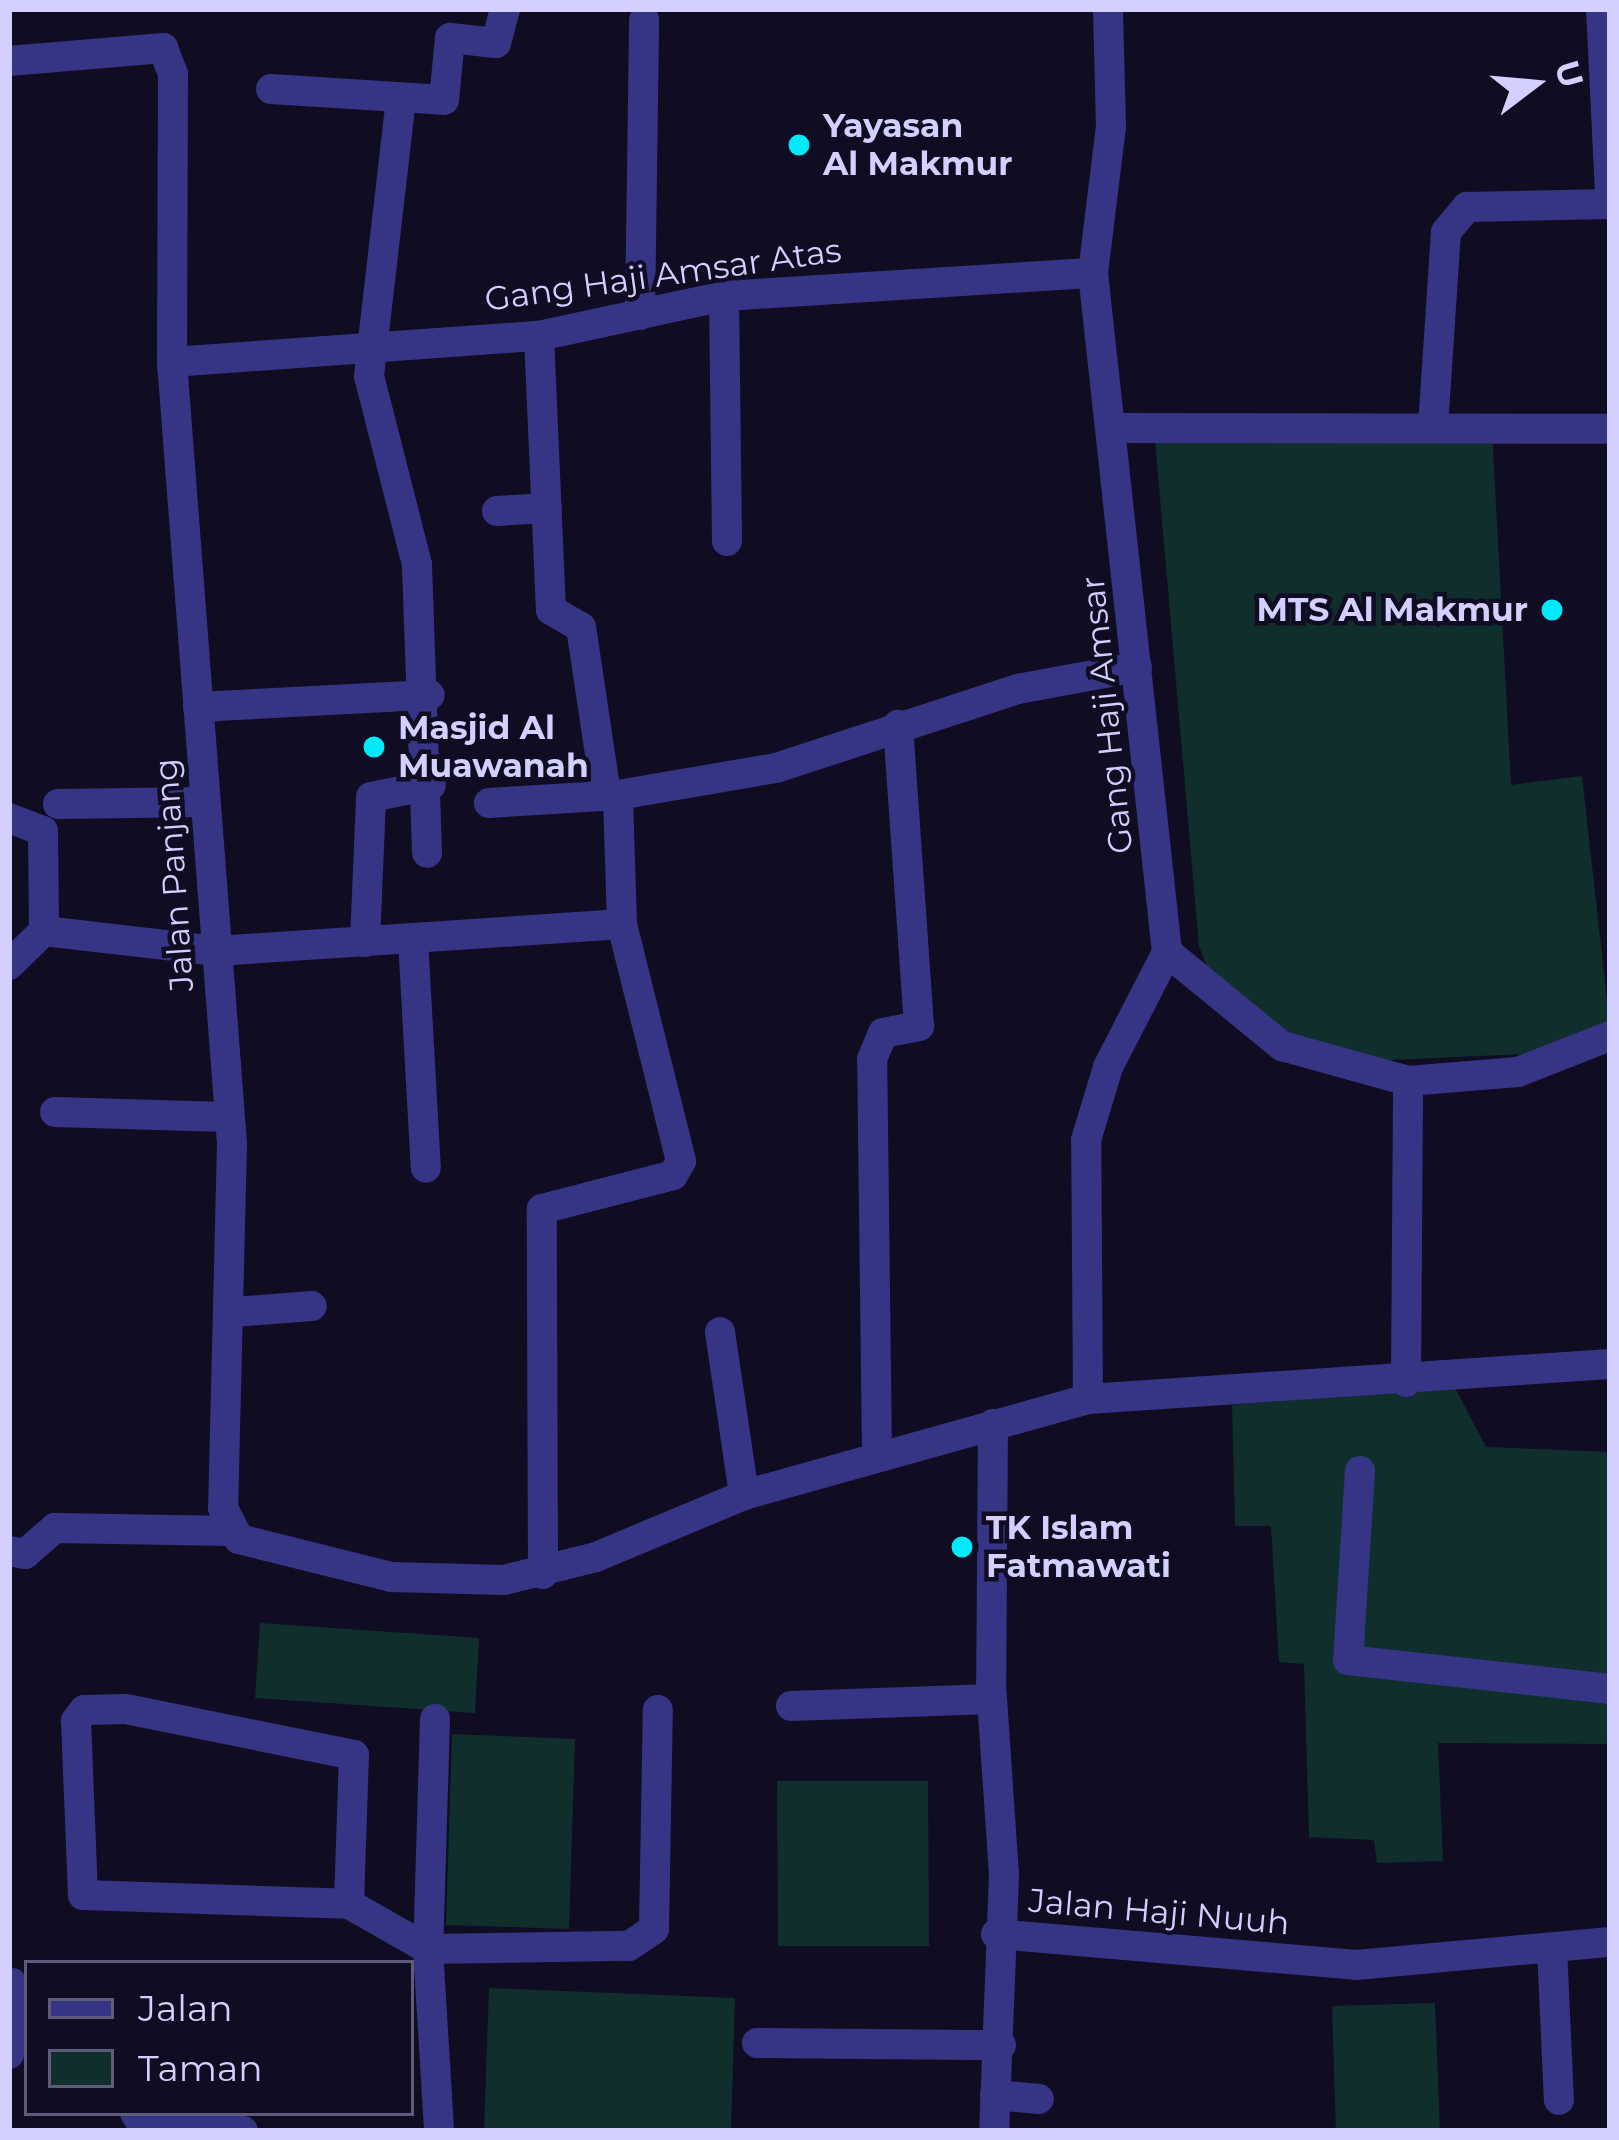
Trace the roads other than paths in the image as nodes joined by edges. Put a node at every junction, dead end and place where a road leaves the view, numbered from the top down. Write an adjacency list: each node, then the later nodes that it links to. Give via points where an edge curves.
1 (505, 9): 7 (street, via 496,43 450,38 444,100)
2 (1108, 9): 10 (street, Gang Haji Amsar, via 1111,126)
3 (1601, 9): 8 (street)
4 (644, 20): 12 (street)
5 (9, 61): 15 (street, Jalan Panjang, via 163,48 173,74)
6 (271, 89): 7 (street)
7 (400, 99): 14 (street)
8 (1610, 192)
9 (1610, 204): 16 (street, via 1467,207 1446,232)
10 (1093, 273): 11 (street, Gang Haji Amsar Atas); 17 (street, Gang Haji Amsar)
11 (724, 296): 12 (street, Gang Haji Amsar Atas); 21 (street)
12 (640, 315): 13 (street, Gang Haji Amsar Atas)
13 (539, 336): 14 (street, Gang Haji Amsar Atas); 19 (street)
14 (370, 342): 15 (street, Gang Haji Amsar Atas); 23 (street, via 417,565)
15 (172, 362): 24 (street, Jalan Panjang)
16 (1433, 427): 17 (street); 18 (street)
17 (1116, 428): 22 (street, Gang Haji Amsar)
18 (1610, 429)
19 (547, 508): 20 (street); 27 (street, via 551,610 581,627)
20 (497, 511)
21 (728, 541)
22 (1137, 667): 25 (street); 38 (street, Gang Haji Amsar)
23 (430, 695): 24 (street); 26 (street)
24 (198, 707): 28 (street, Jalan Panjang)
25 (898, 725): 27 (street, via 776,767); 52 (street, via 919,1026 883,1033 872,1059)
26 (431, 785): 32 (street); 36 (street, via 371,797)
27 (613, 800): 29 (street); 33 (street)
28 (205, 802): 30 (street); 37 (street, Jalan Panjang)
29 (489, 803)
30 (58, 804)
31 (9, 818): 34 (street, via 44,831)
32 (427, 853)
33 (622, 924): 35 (street); 57 (street, via 680,1161 674,1175 542,1209)
34 (44, 931): 37 (street); 39 (street)
35 (412, 939): 36 (street); 44 (street)
36 (365, 942): 37 (street)
37 (216, 951): 43 (street, Jalan Panjang)
38 (1167, 952): 41 (street, via 1282,1046); 50 (street, via 1108,1066 1086,1139)
39 (9, 964)
40 (1610, 1036): 41 (street, via 1518,1072)
41 (1408, 1081): 49 (street)
42 (55, 1112): 43 (street)
43 (226, 1117): 46 (street, Jalan Panjang)
44 (426, 1168)
45 (312, 1306): 46 (street)
46 (234, 1312): 55 (street, Jalan Panjang)
47 (720, 1332): 54 (street)
48 (1610, 1364): 49 (street)
49 (1406, 1382): 50 (street)
50 (1088, 1399): 51 (street)
51 (993, 1424): 52 (street); 59 (street, Jalan Haji Nuuh)
52 (877, 1455): 54 (street)
53 (1360, 1471): 58 (street, via 1348,1660)
54 (744, 1495): 57 (street)
55 (231, 1531): 56 (street, via 56,1528 25,1554); 57 (street, via 442,1584)
56 (9, 1551)
57 (543, 1574)
58 (1610, 1689)
59 (992, 1699): 60 (street); 64 (street, Jalan Haji Nuuh, via 1004,1875)
60 (791, 1706)
61 (658, 1710): 68 (street, via 649,1939)
62 (435, 1719): 68 (street)
63 (349, 1904): 63 (street, via 355,1769 343,1748 125,1709 84,1710 76,1720 82,1894); 67 (street)
64 (997, 1934): 66 (street, Jalan Haji Nuuh, via 1356,1965); 71 (street)
65 (1610, 1942): 66 (street, Jalan Haji Nuuh)
66 (1552, 1948): 75 (street)
67 (412, 1960)
68 (423, 1970): 78 (street)
69 (16, 1983): 72 (street)
70 (757, 2042): 71 (street)
71 (1001, 2044): 73 (street)
72 (9, 2054)
73 (995, 2096): 74 (street); 79 (street)
74 (1039, 2099)
75 (1559, 2100)
76 (137, 2116): 77 (street, via 144,2127)
77 (243, 2131)
78 (439, 2131)
79 (994, 2131)

